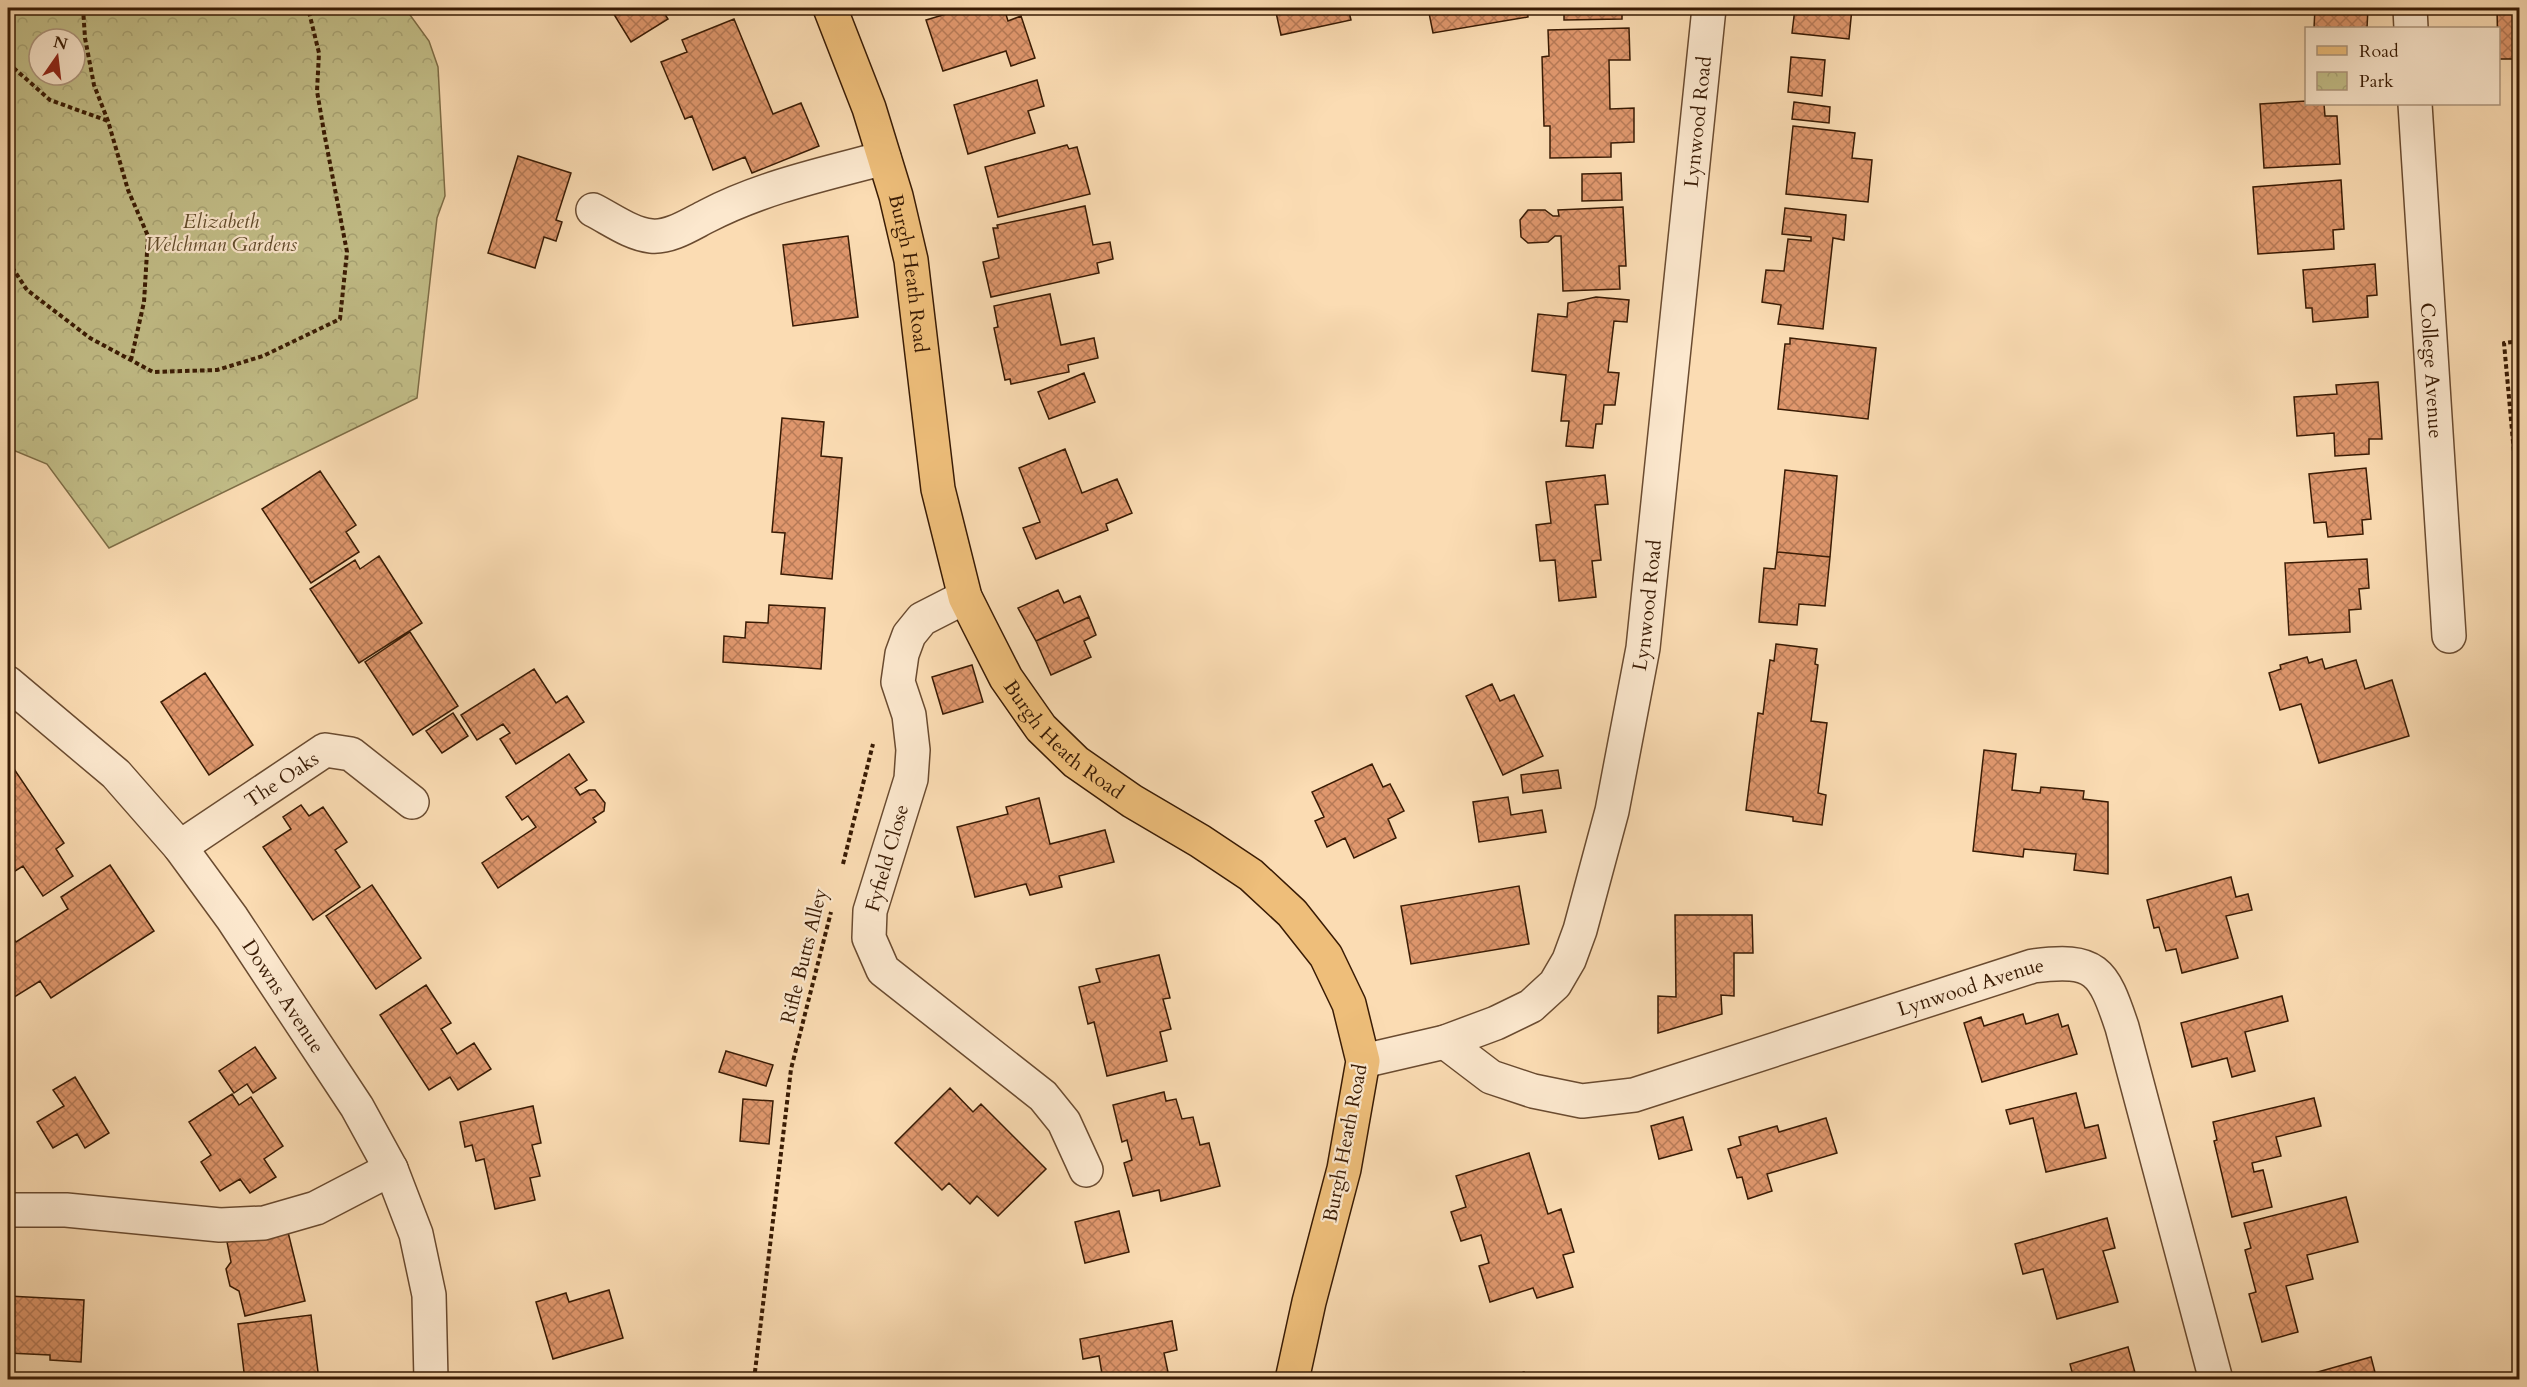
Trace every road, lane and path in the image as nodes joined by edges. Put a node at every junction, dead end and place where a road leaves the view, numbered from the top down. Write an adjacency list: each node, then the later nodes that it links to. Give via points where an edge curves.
1 (12, 8): 8 (path)
2 (83, 8): 11 (path, via 94,85)
3 (308, 8): 16 (path, via 320,53 317,91 347,252 339,319 263,356 216,370 153,372)
4 (830, 8): 12 (main road, Burgh Heath Road)
5 (1709, 8): 26 (street, Lynwood Road, via 1643,648 1612,811 1580,930 1555,984 1531,1006)
6 (2410, 8): 7 (street)
7 (2411, 27)
8 (8, 36)
9 (8, 63): 11 (path, via 50,100)
10 (2415, 105): 19 (street, College Avenue)
11 (108, 121): 16 (path, via 128,190 148,236 144,302)
12 (885, 158): 13 (street, via 769,189 736,201 686,228 652,236); 18 (main road, Burgh Heath Road, via 912,260 938,489)
13 (593, 210)
14 (8, 261): 16 (path, via 27,290 90,338)
15 (2520, 341): 17 (path, via 2504,343)
16 (130, 360)
17 (2520, 518)
18 (965, 597): 27 (main road, Burgh Heath Road, via 1006,678 1041,728 1076,762 1251,875 1292,913 1326,956 1348,1004); 29 (street, Fyfield Close, via 922,619 909,635 902,654 898,682 909,715 913,750 910,779 870,911 869,938 883,970 1043,1096 1064,1122)
19 (2449, 636)
20 (10, 690): 23 (street, Downs Avenue, via 116,774)
21 (874, 739): 24 (path, Rifle Butts Alley)
22 (412, 802): 23 (street, The Oaks, via 351,754 326,750)
23 (180, 847): 28 (street, Downs Avenue, via 238,926 357,1107)
24 (840, 874)
25 (832, 907): 32 (path, Rifle Butts Alley, via 791,1069)
26 (1445, 1042): 27 (street, Lynwood Road); 34 (street, Lynwood Avenue, via 1491,1077 1533,1091 1582,1101 1634,1095 2033,966 2063,962 2082,966 2100,976 2109,988 2122,1027)
27 (1363, 1061): 33 (main road, Burgh Heath Road, via 1344,1169)
28 (391, 1169): 30 (street, via 316,1208 264,1223 220,1225 66,1210); 31 (street, Downs Avenue, via 416,1234 429,1295)
29 (1086, 1170)
30 (8, 1210)
31 (431, 1380)
32 (754, 1380)
33 (1292, 1380)
34 (2216, 1380)

